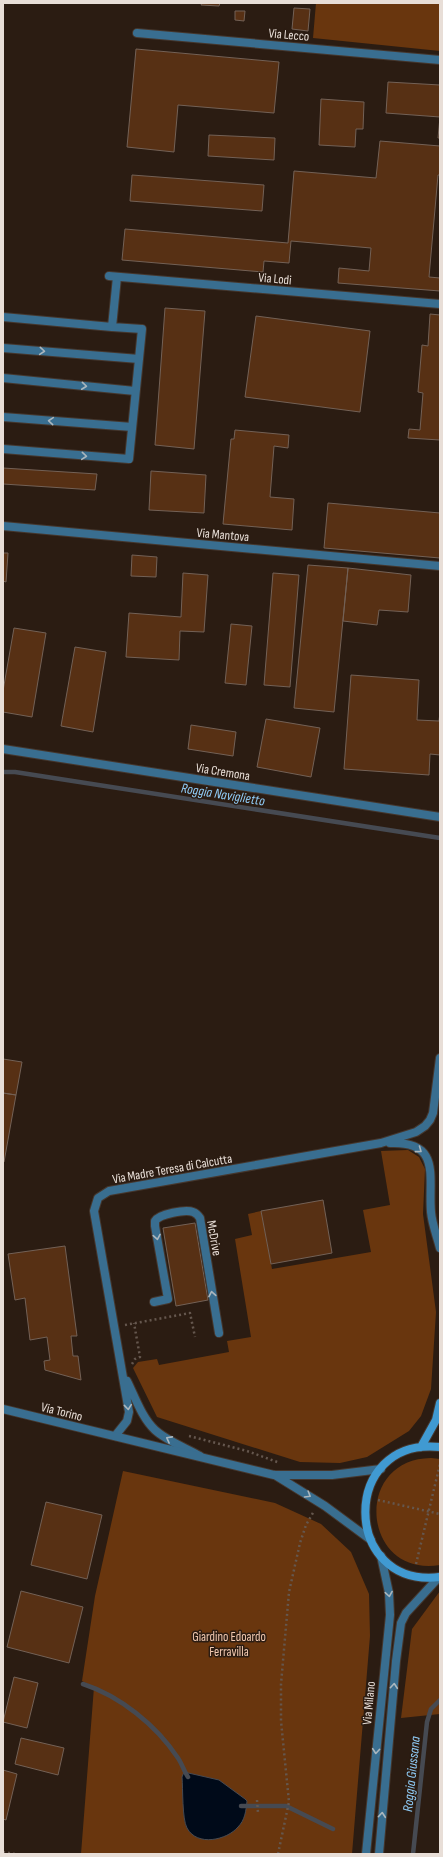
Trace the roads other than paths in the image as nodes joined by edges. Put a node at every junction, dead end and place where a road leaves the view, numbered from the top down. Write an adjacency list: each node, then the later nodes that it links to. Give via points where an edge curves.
1 (137, 33): 2 (street, Via Lecco)
2 (440, 60)
3 (440, 304): 5 (street, Via Lodi, via 113,276)
4 (3, 317): 5 (street)
5 (112, 327): 7 (street, via 142,329)
6 (3, 348): 7 (street, one-way to 7)
7 (139, 359): 9 (street)
8 (3, 378): 9 (street, one-way to 9)
9 (135, 391): 11 (street)
10 (3, 417): 11 (street, one-way to 10)
11 (132, 427): 12 (street, one-way to 11, via 129,459)
12 (3, 449)
13 (3, 526): 14 (street, Via Mantova)
14 (440, 566)
15 (3, 749): 16 (street, Via Cremona)
16 (440, 817)
17 (440, 1058): 18 (street, Via Madre Teresa di Calcutta, via 430,1120 416,1132)
18 (382, 1143): 19 (street, Via Madre Teresa di Calcutta, one-way to 19, via 410,1144 420,1149 427,1158 431,1168 431,1213); 22 (street, Via Madre Teresa di Calcutta, via 103,1194 96,1201 94,1211)
19 (440, 1248)
20 (154, 1302): 21 (street, McDrive, one-way to 20, via 200,1218 195,1212 162,1215 155,1220 168,1299)
21 (219, 1333)
22 (124, 1374): 25 (street, Via Madre Teresa di Calcutta, one-way to 25, via 129,1415); 28 (street, Via Madre Teresa di Calcutta, one-way to 22, via 153,1428)
23 (440, 1403): 26 (main road, via 436,1420)
24 (3, 1409): 25 (street, Via Torino)
25 (114, 1436): 28 (street, Via Torino)
26 (421, 1447): 27 (main road); 29 (main road, via 399,1454)
27 (440, 1447)
28 (204, 1458): 30 (street, Via Torino)
29 (381, 1469): 30 (street, via 332,1475); 31 (main road, via 366,1497 364,1518)
30 (274, 1475): 31 (street, one-way to 31, via 320,1502)
31 (371, 1540): 32 (main road)
32 (381, 1556): 33 (main road, via 395,1568 412,1575); 34 (street, Via Milano, one-way to 34, via 389,1593 390,1616)
33 (440, 1577): 35 (street, Via Milano, one-way to 33, via 401,1623 406,1613)
34 (366, 1854)
35 (379, 1854)

